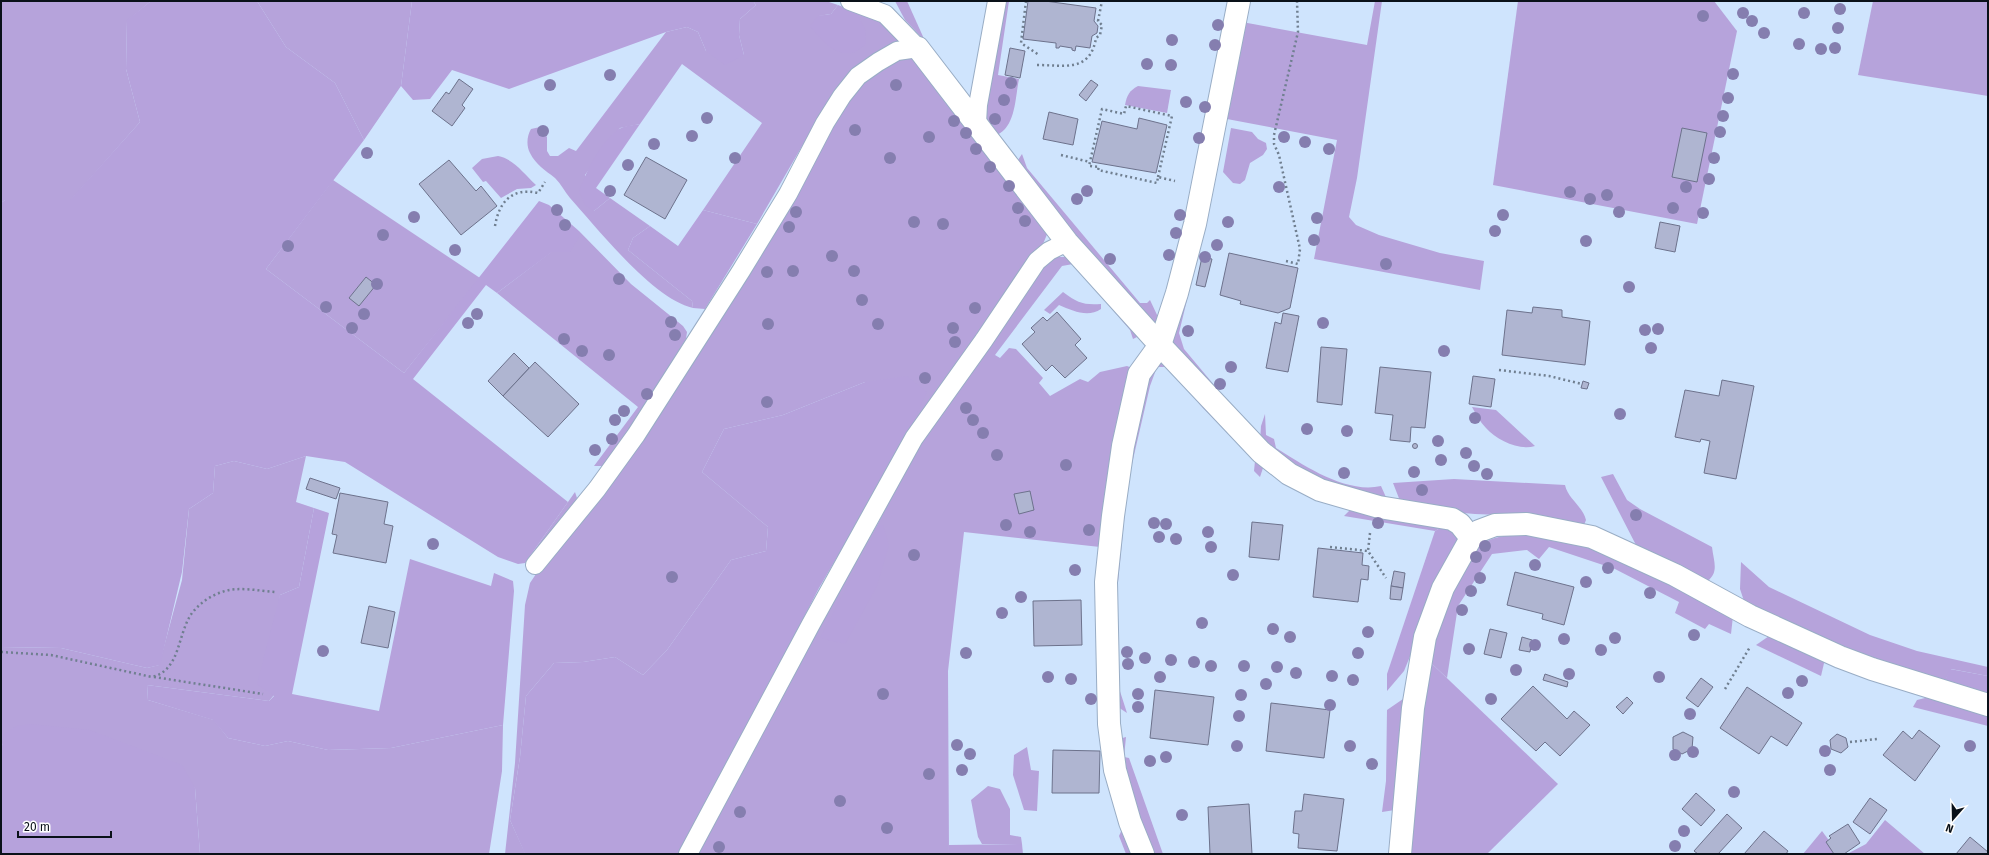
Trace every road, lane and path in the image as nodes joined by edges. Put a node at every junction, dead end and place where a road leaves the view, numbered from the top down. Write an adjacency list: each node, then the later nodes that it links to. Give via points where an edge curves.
1 (850, 1): 7 (lane, via 885,14)
2 (997, 1): 10 (lane)
3 (1026, 1): 8 (path, via 1021,43)
4 (1102, 1): 9 (path, via 1098,21 1102,25 1100,35 1084,61 1076,66 1065,67)
5 (1239, 1): 19 (street, via 1195,224 1177,294)
6 (1296, 1): 18 (path, via 1298,32 1274,135 1274,144 1300,249 1298,264)
7 (918, 48): 10 (street); 26 (lane, via 897,51 878,62 858,76 842,96 788,194 636,435 597,489)
8 (1039, 55)
9 (1037, 65)
10 (977, 123): 17 (street)
11 (1061, 155): 12 (path)
12 (1090, 162): 13 (path, via 1089,166 1099,167 1098,170 1157,183); 13 (path, via 1102,109 1124,114 1126,106 1172,116)
13 (1158, 177): 15 (path)
14 (545, 182): 16 (path, via 538,193 529,191 510,197 498,209)
15 (1180, 183)
16 (495, 226)
17 (1068, 242): 19 (street); 37 (lane, via 1049,251 1037,261 914,438)
18 (1286, 262)
19 (1160, 345): 23 (street, via 1261,452 1289,474 1320,490 1351,500 1452,519 1460,524); 38 (street, via 1139,374 1118,476 1106,582 1109,724 1114,762 1130,822)
20 (1500, 370): 21 (path, via 1549,376)
21 (1582, 384)
22 (1371, 529): 25 (path)
23 (1471, 538): 34 (street, via 1479,531 1495,525 1526,524 1592,537 1676,575 1750,616 1840,657); 39 (street, via 1443,588 1425,637 1413,708)
24 (1330, 547): 25 (path)
25 (1368, 552): 27 (path)
26 (535, 565)
27 (1386, 578)
28 (276, 592): 31 (path, via 223,592 205,600 192,614 170,667 162,674)
29 (1752, 644): 32 (path)
30 (1, 652): 31 (path, via 50,655)
31 (152, 677): 33 (path)
32 (1725, 689)
33 (263, 694)
34 (1988, 705)
35 (1877, 739): 36 (path)
36 (1850, 742)
37 (688, 854)
38 (1143, 854)
39 (1400, 854)

